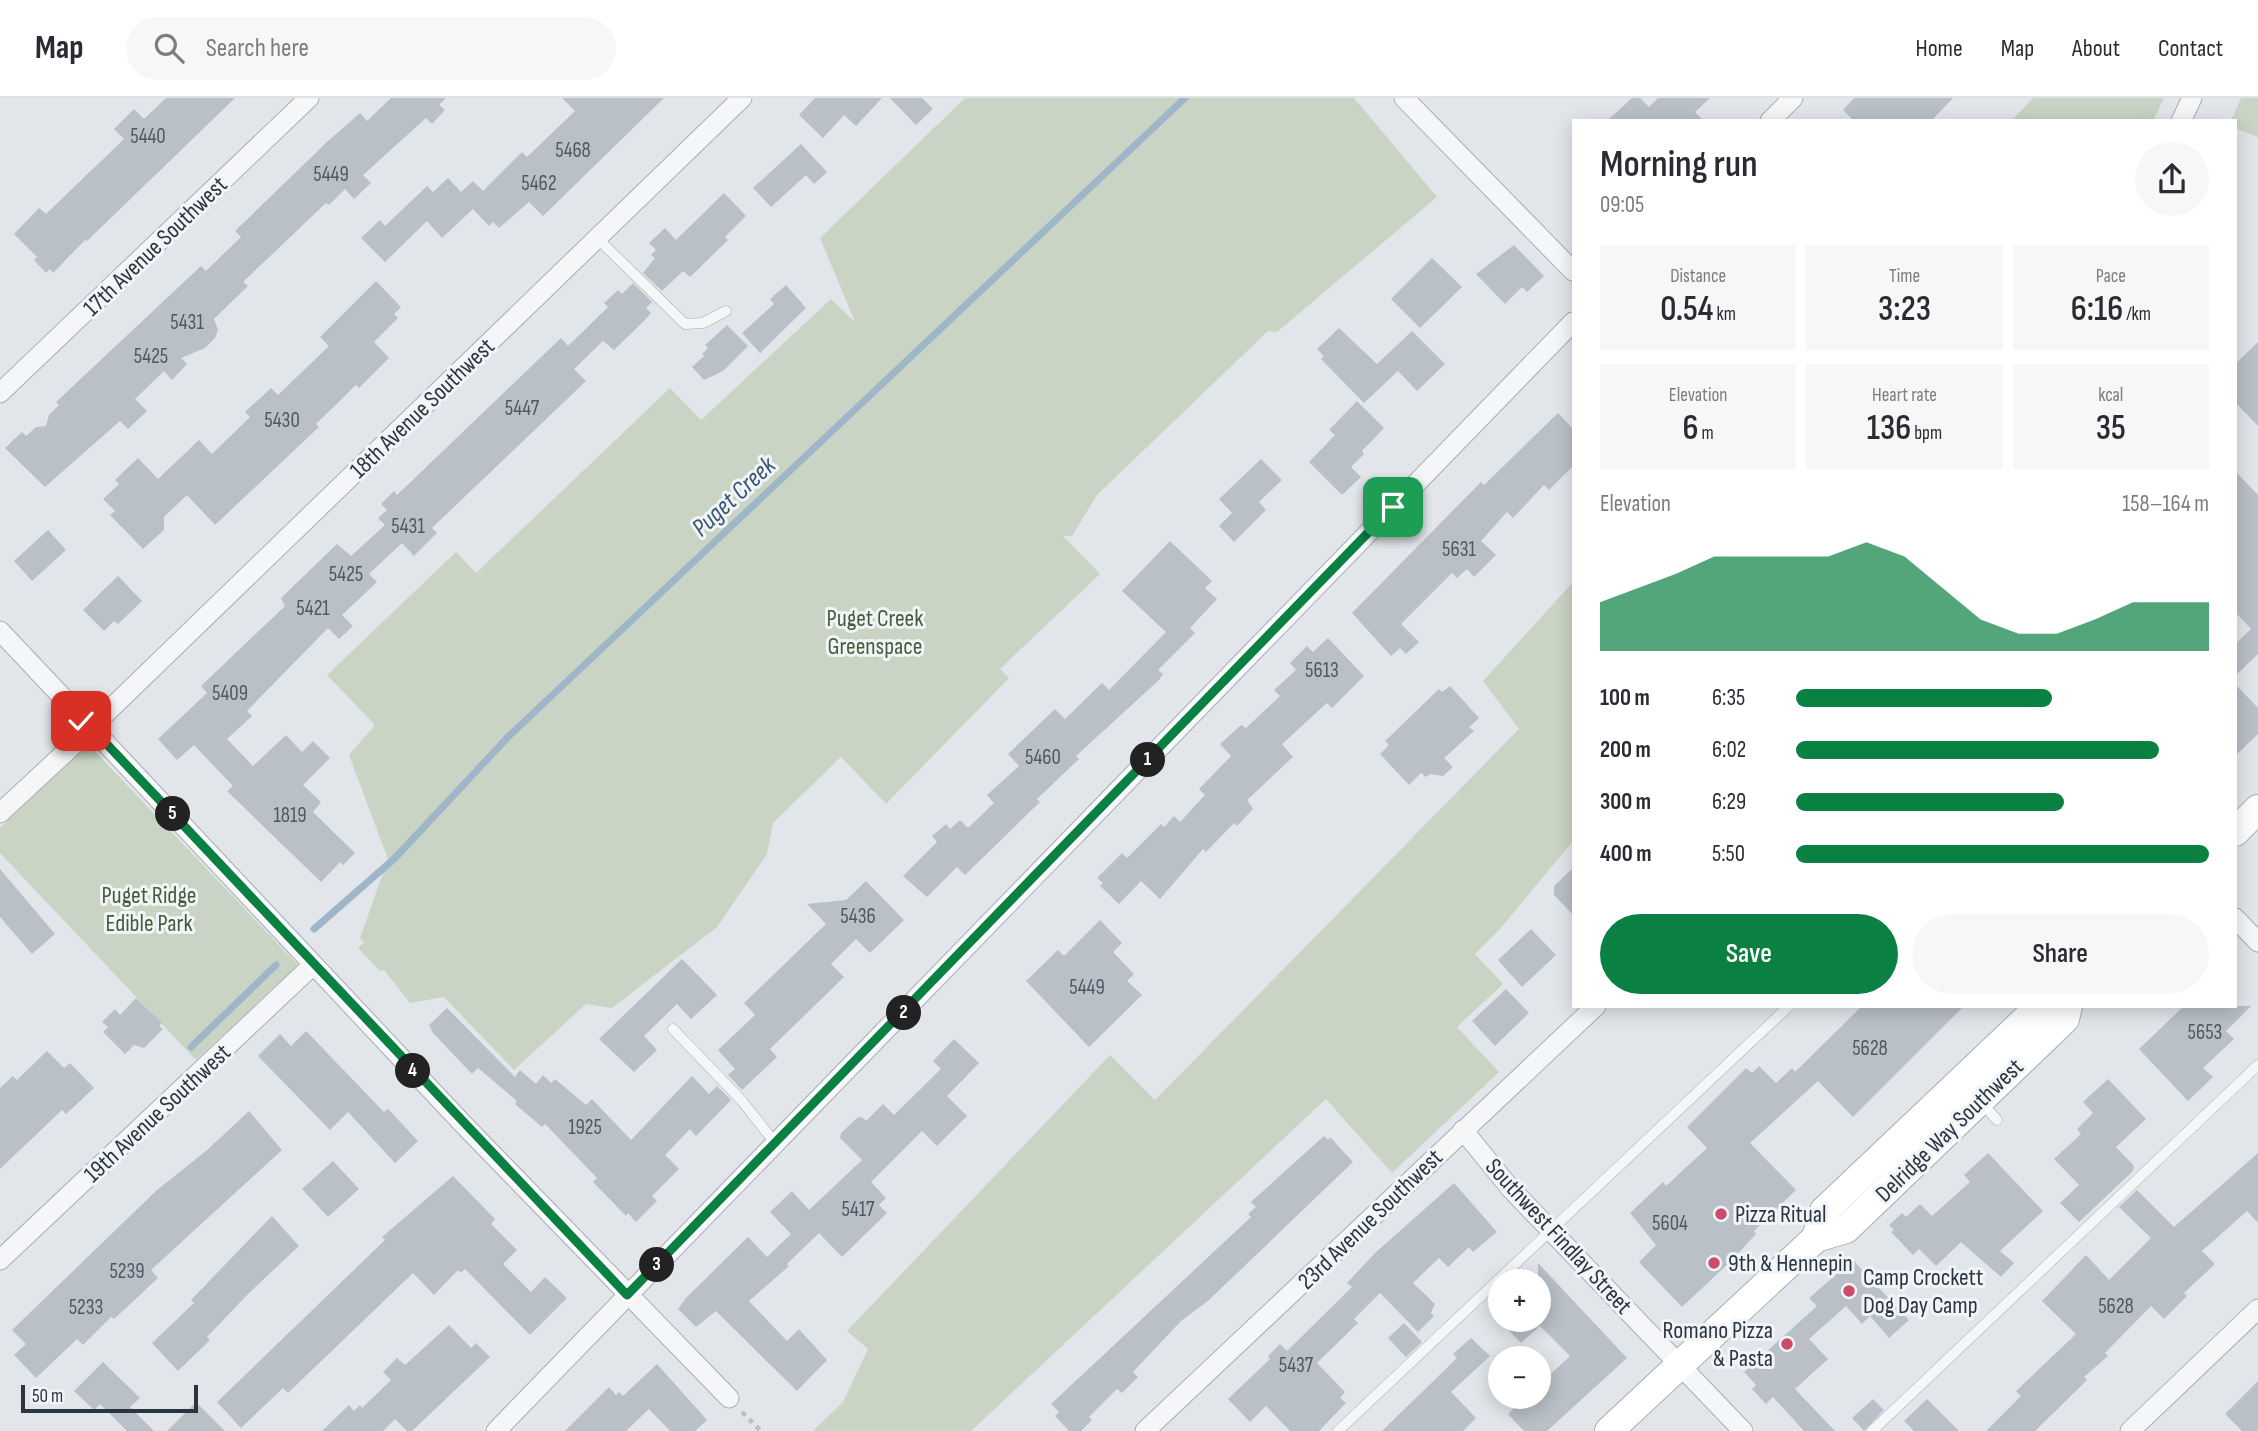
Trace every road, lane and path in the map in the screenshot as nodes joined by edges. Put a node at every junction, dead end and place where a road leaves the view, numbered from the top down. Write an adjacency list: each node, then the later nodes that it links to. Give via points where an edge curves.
1 (309, 98): 12 (street, 17th Avenue Southwest)
2 (742, 98): 8 (street, 18th Avenue Southwest)
3 (1404, 98): 9 (street)
4 (1793, 98): 6 (street)
5 (2192, 98): 7 (street)
6 (1772, 119)
7 (2182, 119)
8 (597, 238): 10 (lane, via 685,324 704,323); 14 (street, 18th Avenue Southwest)
9 (1572, 270)
10 (726, 311)
11 (1572, 323): 28 (street)
12 (0, 393)
13 (0, 631): 14 (street)
14 (92, 727): 16 (street, 18th Avenue Southwest); 20 (street)
15 (2258, 809): 17 (main road)
16 (0, 813)
17 (2237, 830)
18 (2237, 920): 19 (street)
19 (2258, 943)
20 (313, 965): 31 (street, 19th Avenue Southwest); 32 (street)
21 (1594, 1008): 27 (street, 23rd Avenue Southwest)
22 (1788, 1008): 29 (lane)
23 (2038, 1008): 30 (main road, Delridge Way Southwest, via 1824,1211)
24 (2068, 1008): 30 (main road, Delridge Way Southwest, via 2065,1019 1988,1111 1846,1229)
25 (673, 1029): 28 (lane)
26 (2258, 1065): 41 (lane)
27 (1463, 1130): 29 (street, Southwest Findlay Street); 37 (street, 23rd Avenue Southwest)
28 (777, 1144): 32 (street)
29 (1551, 1229): 34 (street, Southwest Findlay Street); 38 (lane)
30 (1816, 1238): 34 (main road, Delridge Way Southwest)
31 (0, 1260)
32 (627, 1295): 35 (street); 36 (street)
33 (2258, 1310): 42 (street)
34 (1679, 1366): 39 (main road, Delridge Way Southwest); 40 (street, Southwest Findlay Street)
35 (729, 1398)
36 (496, 1431)
37 (1145, 1431)
38 (1338, 1431)
39 (1609, 1431)
40 (1743, 1431)
41 (1872, 1431)
42 (2130, 1431)

